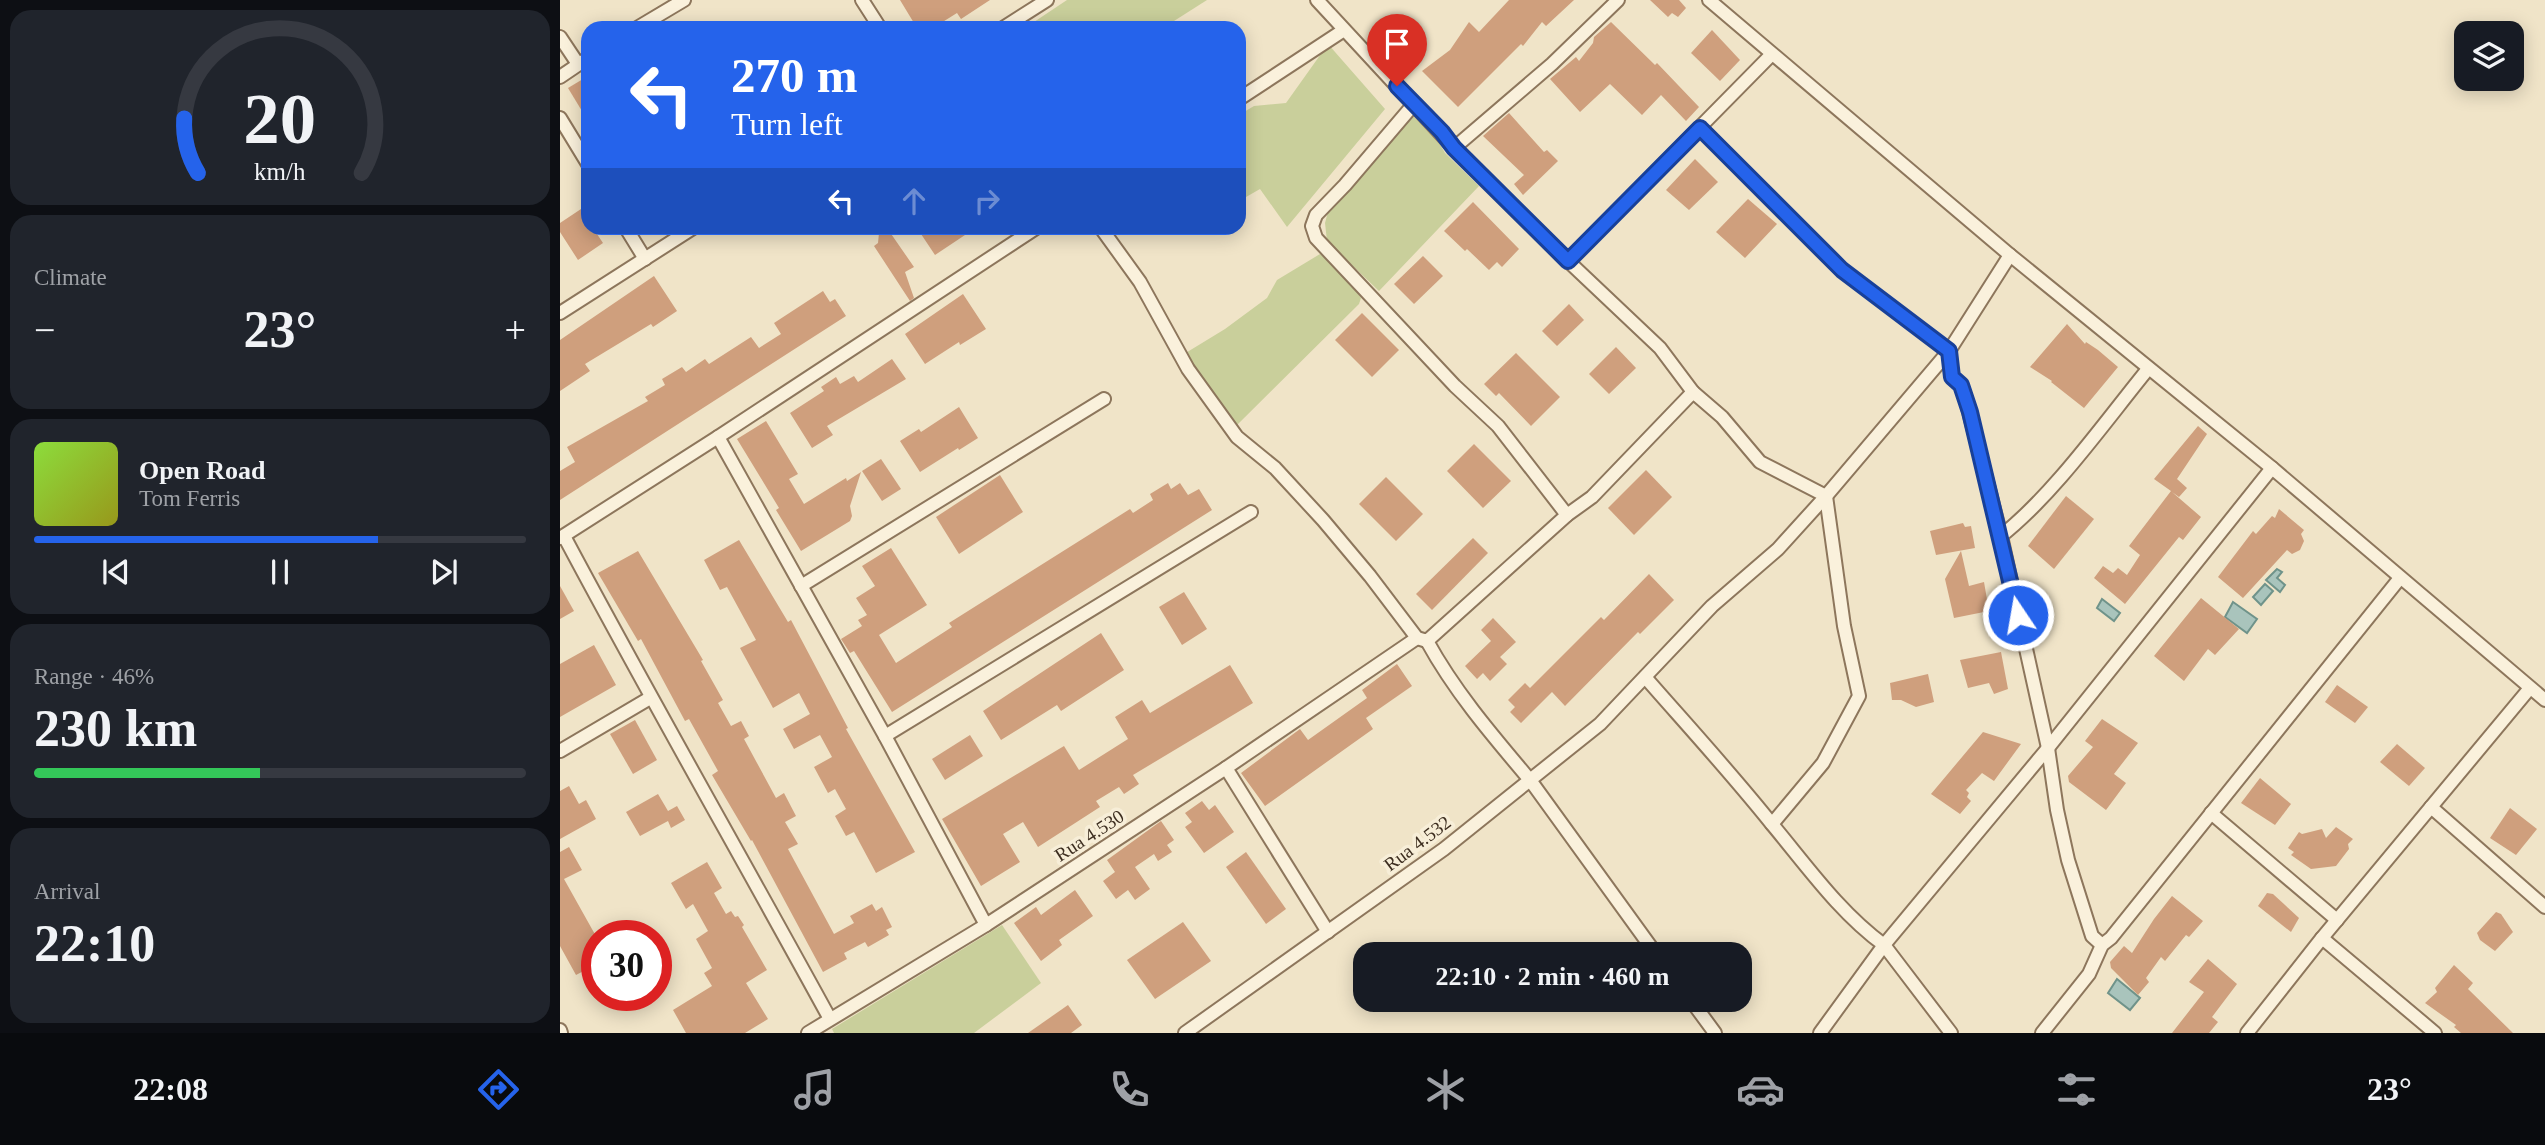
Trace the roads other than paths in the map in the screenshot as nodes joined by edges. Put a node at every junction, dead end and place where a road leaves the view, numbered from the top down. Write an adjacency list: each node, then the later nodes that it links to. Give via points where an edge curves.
1 (684, 0): 8 (street)
2 (862, 0): 9 (street)
3 (1047, 0): 10 (street)
4 (1307, 0): 5 (street)
5 (1316, 0): 11 (street)
6 (1618, 0): 21 (street)
7 (1709, 0): 13 (street)
8 (649, 21)
9 (876, 21)
10 (1014, 21)
11 (1344, 30): 17 (street); 18 (street)
12 (560, 37): 14 (street)
13 (1772, 54): 20 (street); 27 (street)
14 (581, 59)
15 (581, 62): 16 (street)
16 (560, 77)
17 (1246, 94)
18 (1414, 104): 21 (street); 39 (street, via 1316,215 1312,226 1317,238 1514,445)
19 (560, 118): 22 (street)
20 (1700, 128): 29 (street); 31 (street, via 1842,270)
21 (1454, 148): 29 (street)
22 (581, 152)
23 (630, 235): 28 (street)
24 (682, 235): 28 (street)
25 (1021, 235): 35 (street)
26 (1106, 235): 44 (street, via 1140,282 1188,369 1237,437 1275,468)
27 (2010, 255): 31 (street, Rua 4.532); 32 (street)
28 (645, 259): 30 (street)
29 (1568, 261): 33 (street, via 1660,348)
30 (560, 313)
31 (1949, 351): 37 (street, Rua 4.532); 40 (street, via 1952,377 1965,396)
32 (2148, 369): 36 (street); 40 (street, via 2059,478)
33 (1693, 392): 37 (street, via 1722,417 1760,462); 39 (street, Rua 4.530, via 1599,491)
34 (1104, 399): 43 (street)
35 (718, 437): 41 (street); 43 (street)
36 (2272, 468): 42 (street); 50 (street)
37 (1826, 496): 45 (street, Rua 4.532); 56 (street, via 1859,696 1823,763)
38 (1251, 512): 49 (street)
39 (1567, 515): 44 (street, Rua 4.530)
40 (2001, 536): 50 (street)
41 (562, 537): 47 (street)
42 (2400, 578): 46 (street); 55 (street)
43 (800, 586): 49 (street)
44 (1422, 640): 52 (street, Rua 4.530); 53 (street)
45 (1645, 677): 53 (street, Rua 4.532, via 1590,733); 56 (street)
46 (2530, 688): 48 (street); 54 (street)
47 (650, 698): 51 (street); 66 (street)
48 (2545, 700)
49 (886, 736): 59 (street)
50 (2048, 748): 63 (street); 64 (street, via 2068,860 2092,936)
51 (560, 751)
52 (1226, 768): 59 (street, Rua 4.530); 60 (street)
53 (1530, 780): 60 (street, Rua 4.532); 62 (street)
54 (2431, 807): 57 (street); 58 (street)
55 (2211, 813): 58 (street); 64 (street)
56 (1772, 824): 63 (street, via 1824,889)
57 (2545, 907)
58 (2337, 920): 61 (street)
59 (986, 925): 66 (street, Rua 4.530)
60 (1328, 932): 68 (street, Rua 4.532)
61 (2322, 938): 73 (street); 74 (street)
62 (1647, 942)
63 (1884, 945): 70 (street); 71 (street)
64 (2102, 945): 72 (street, via 2089,974)
65 (1700, 1012): 69 (street)
66 (830, 1019): 67 (street, Rua 4.530)
67 (808, 1033)
68 (1185, 1033)
69 (1715, 1033)
70 (1820, 1033)
71 (1951, 1033)
72 (2042, 1033)
73 (2247, 1033)
74 (2435, 1033)

